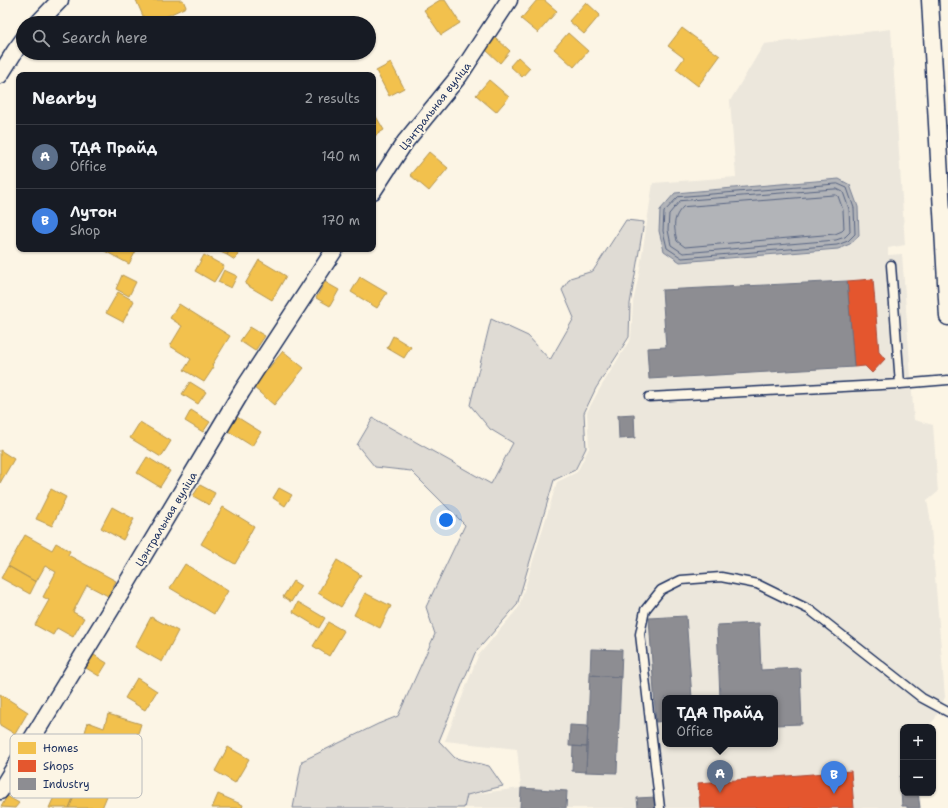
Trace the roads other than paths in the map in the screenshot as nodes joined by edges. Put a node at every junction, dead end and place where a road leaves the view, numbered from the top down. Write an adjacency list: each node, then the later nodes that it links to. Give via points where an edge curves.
1 (60, 0): 4 (street)
2 (509, 0): 7 (street, Цэнтральная вуліца, via 460,76 405,142)
3 (930, 0): 10 (street)
4 (45, 16)
5 (16, 50): 6 (street)
6 (0, 75)
7 (376, 186)
8 (333, 252): 15 (street, Цэнтральная вуліца, via 242,391)
9 (891, 265): 12 (lane)
10 (948, 317)
11 (948, 380): 12 (lane)
12 (900, 384): 13 (lane)
13 (649, 397)
14 (948, 712): 18 (lane, via 922,698 810,610 757,584 721,577 681,580 661,590 645,610 640,634)
15 (35, 734)
16 (10, 775): 17 (street, Цэнтральная вуліца)
17 (0, 791)
18 (660, 808)

